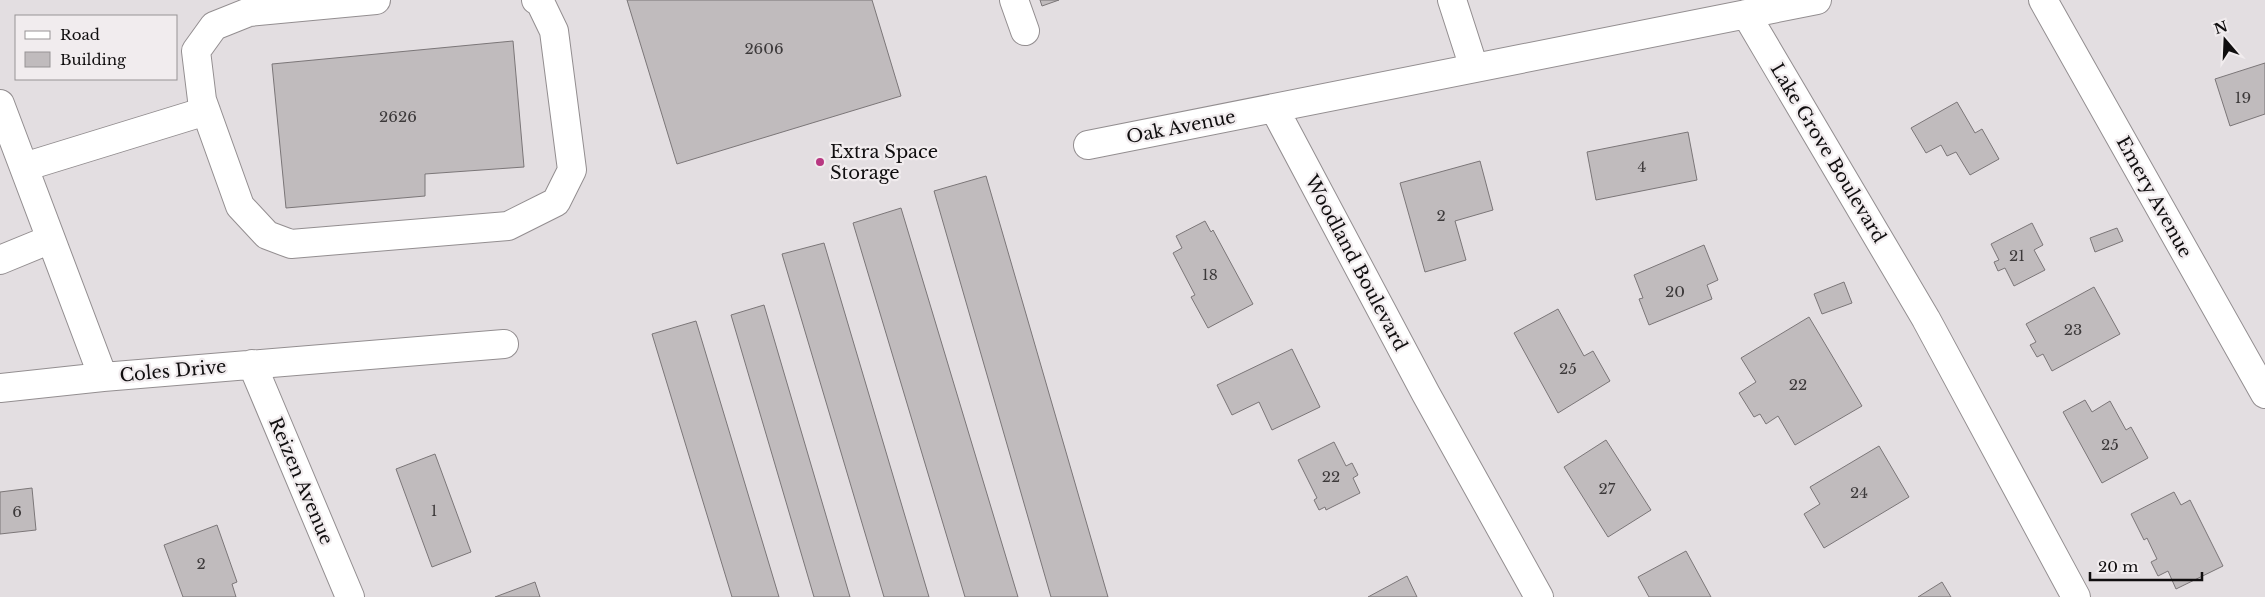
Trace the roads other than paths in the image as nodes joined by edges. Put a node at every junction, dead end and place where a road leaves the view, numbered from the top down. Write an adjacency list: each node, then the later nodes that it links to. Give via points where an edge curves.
1 (376, 0): 12 (street, via 249,12 214,26 196,51)
2 (536, 0): 12 (street, via 554,31 572,170 556,202 508,226 291,244 267,235 240,206)
3 (1014, 0): 8 (street)
4 (1452, 0): 9 (street)
5 (1817, 0): 7 (street)
6 (2043, 0): 21 (street, Emery Avenue)
7 (1746, 14): 9 (street); 24 (street, Lake Grove Boulevard, via 1926,319)
8 (1024, 31)
9 (1474, 68): 11 (street)
10 (0, 104): 14 (street, Coles Drive)
11 (1274, 108): 13 (street, Oak Avenue); 23 (street, Woodland Boulevard, via 1426,394)
12 (206, 111): 14 (street)
13 (1088, 145)
14 (24, 167): 15 (street, Coles Drive)
15 (51, 239): 16 (street); 19 (street, Coles Drive)
16 (0, 260)
17 (504, 344): 18 (street, Coles Drive)
18 (252, 364): 19 (street, Coles Drive); 22 (street, Reizen Avenue)
19 (103, 377): 20 (street)
20 (0, 388)
21 (2265, 394)
22 (350, 597)
23 (1539, 597)
24 (2076, 597)

